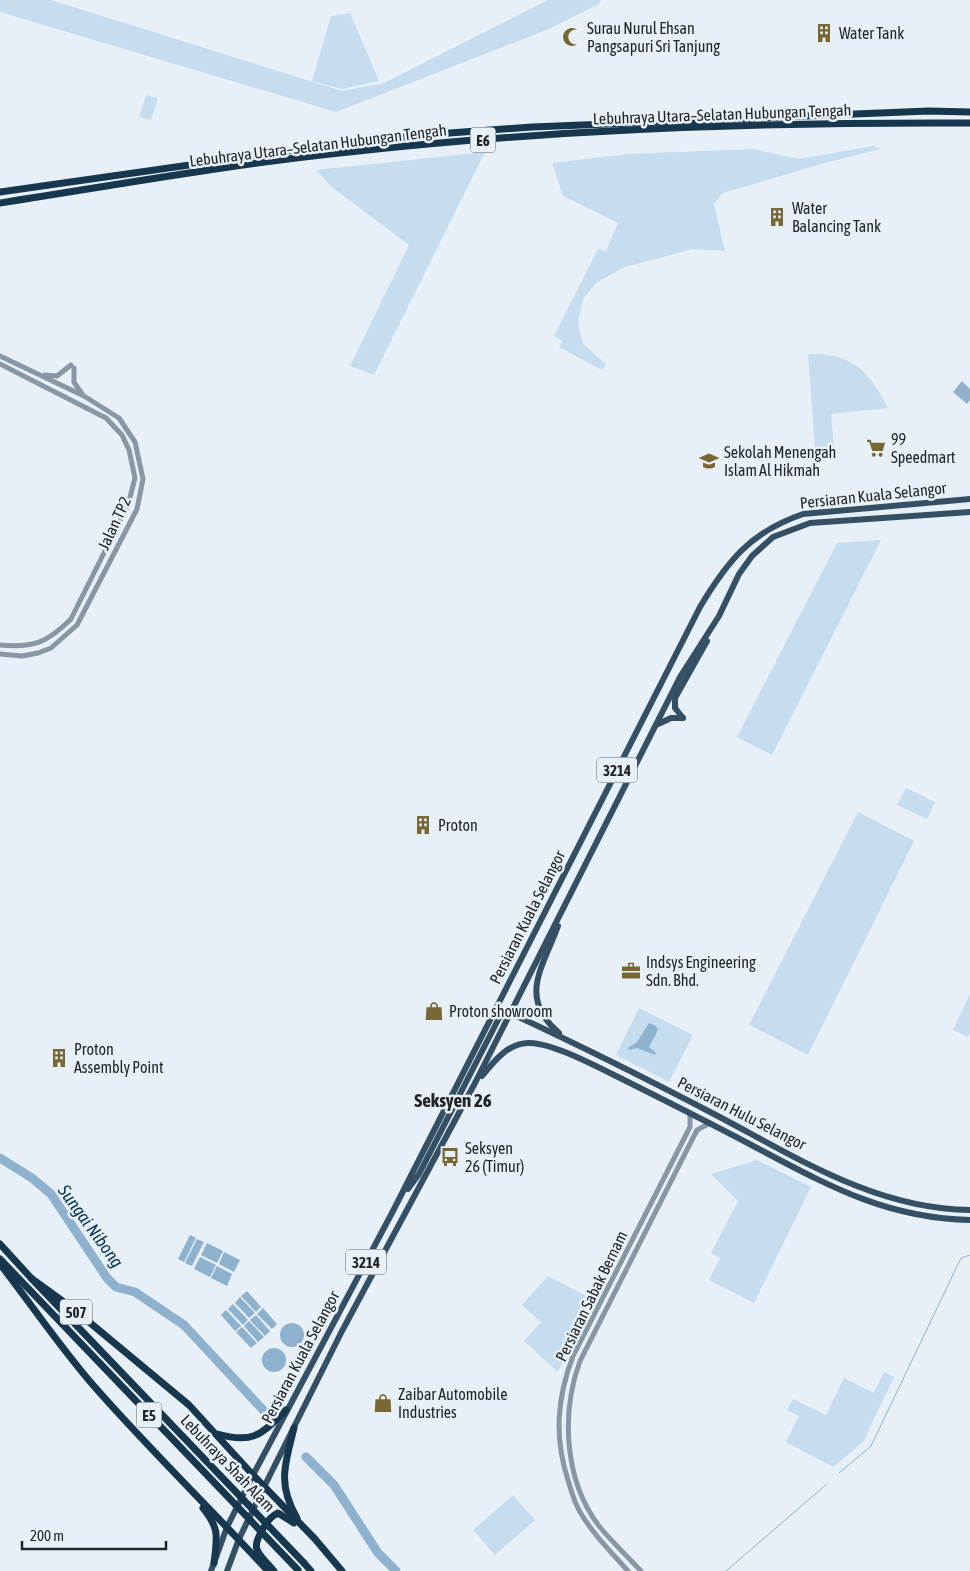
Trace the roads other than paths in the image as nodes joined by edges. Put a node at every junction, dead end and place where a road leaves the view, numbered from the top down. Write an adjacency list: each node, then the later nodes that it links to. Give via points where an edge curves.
1 (970, 112): 3 (highway, Lebuhraya Utara–Selatan Hubungan Tengah / E6, via 532,127 423,135)
2 (970, 123): 4 (highway, Lebuhraya Utara–Selatan Hubungan Tengah / E6, via 636,130 428,144 346,152)
3 (0, 192)
4 (0, 202)
5 (0, 356): 7 (street, Jalan TP2)
6 (0, 364): 12 (street, Jalan TP2, via 106,418 122,435 135,478 128,505 71,619 40,644 21,647)
7 (37, 373): 8 (street, Jalan TP2); 8 (street, via 58,376 72,366 74,382)
8 (84, 396): 13 (street, Jalan TP2, via 119,418 135,442 143,479 136,509 78,625 51,648 38,653 22,656)
9 (970, 498): 22 (main road, Persiaran Kuala Selangor / 3214, via 803,514 783,521 745,544 726,566 672,661)
10 (970, 512): 11 (main road, Persiaran Kuala Selangor / 3214, via 810,523 792,529 773,537 752,556)
11 (718, 616): 14 (main road, Persiaran Kuala Selangor / 3214); 14 (main road, via 675,698 675,708 683,718 671,718)
12 (0, 645)
13 (0, 654)
14 (654, 726): 15 (main road, Persiaran Kuala Selangor / 3214)
15 (567, 899): 16 (main road, Persiaran Kuala Selangor / 3214); 17 (main road, via 536,986 535,1001 540,1014)
16 (510, 1013): 17 (main road, Persiaran Hulu Selangor); 18 (main road, Persiaran Kuala Selangor / 3214); 22 (main road, via 499,1018 419,1174)
17 (566, 1039): 21 (main road, Persiaran Hulu Selangor, via 844,1182 912,1204)
18 (475, 1082): 19 (main road, Persiaran Hulu Selangor, via 507,1050 530,1043 549,1047 605,1071); 29 (main road, Persiaran Kuala Selangor / 3214, via 438,1156 397,1224)
19 (690, 1113): 20 (main road, Persiaran Hulu Selangor); 32 (street, Persiaran Sabak Bernam, via 690,1127 570,1364 558,1415)
20 (710, 1123): 23 (main road, Persiaran Hulu Selangor, via 858,1199 915,1215); 31 (street, Persiaran Sabak Bernam, via 697,1130 580,1361 572,1383 567,1420)
21 (970, 1210)
22 (393, 1211): 28 (main road, Persiaran Kuala Selangor / 3214)
23 (970, 1220)
24 (0, 1244): 27 (highway, Lebuhraya Shah Alam / E5)
25 (0, 1259): 41 (highway, Lebuhraya Shah Alam / E5, bridge)
26 (0, 1264): 34 (highway, 507, via 91,1383)
27 (31, 1278): 30 (highway, 507, via 147,1369 189,1405); 46 (highway, Lebuhraya Shah Alam / E5, bridge)
28 (286, 1410): 30 (highway, via 258,1436 240,1439); 33 (main road, Persiaran Kuala Selangor / 3214)
29 (294, 1428): 35 (main road, Persiaran Kuala Selangor / 3214); 37 (highway, via 284,1471 284,1487 288,1502)
30 (216, 1434): 33 (highway, 507)
31 (570, 1452): 32 (street); 49 (street, Persiaran Sabak Bernam, via 582,1497 594,1518)
32 (561, 1455): 48 (street, Persiaran Sabak Bernam, via 579,1510 597,1537)
33 (253, 1476): 35 (highway, 507); 36 (main road, Persiaran Kuala Selangor / 3214)
34 (179, 1480): 36 (highway, 507); 40 (highway, via 214,1522 217,1537)
35 (264, 1487): 37 (highway, 507); 38 (main road, Persiaran Kuala Selangor / 3214)
36 (227, 1527): 38 (highway, 507); 40 (main road, Persiaran Kuala Selangor / 3214)
37 (304, 1528): 39 (highway, 507)
38 (238, 1539): 43 (main road, Persiaran Kuala Selangor / 3214); 44 (highway, 507)
39 (315, 1539): 45 (highway, via 278,1513 272,1516 255,1546); 47 (highway, 507)
40 (214, 1563): 42 (main road, Persiaran Kuala Selangor)
41 (298, 1570)
42 (211, 1571)
43 (227, 1571)
44 (268, 1571)
45 (274, 1571)
46 (312, 1571)
47 (342, 1571)
48 (628, 1571)
49 (641, 1571)

